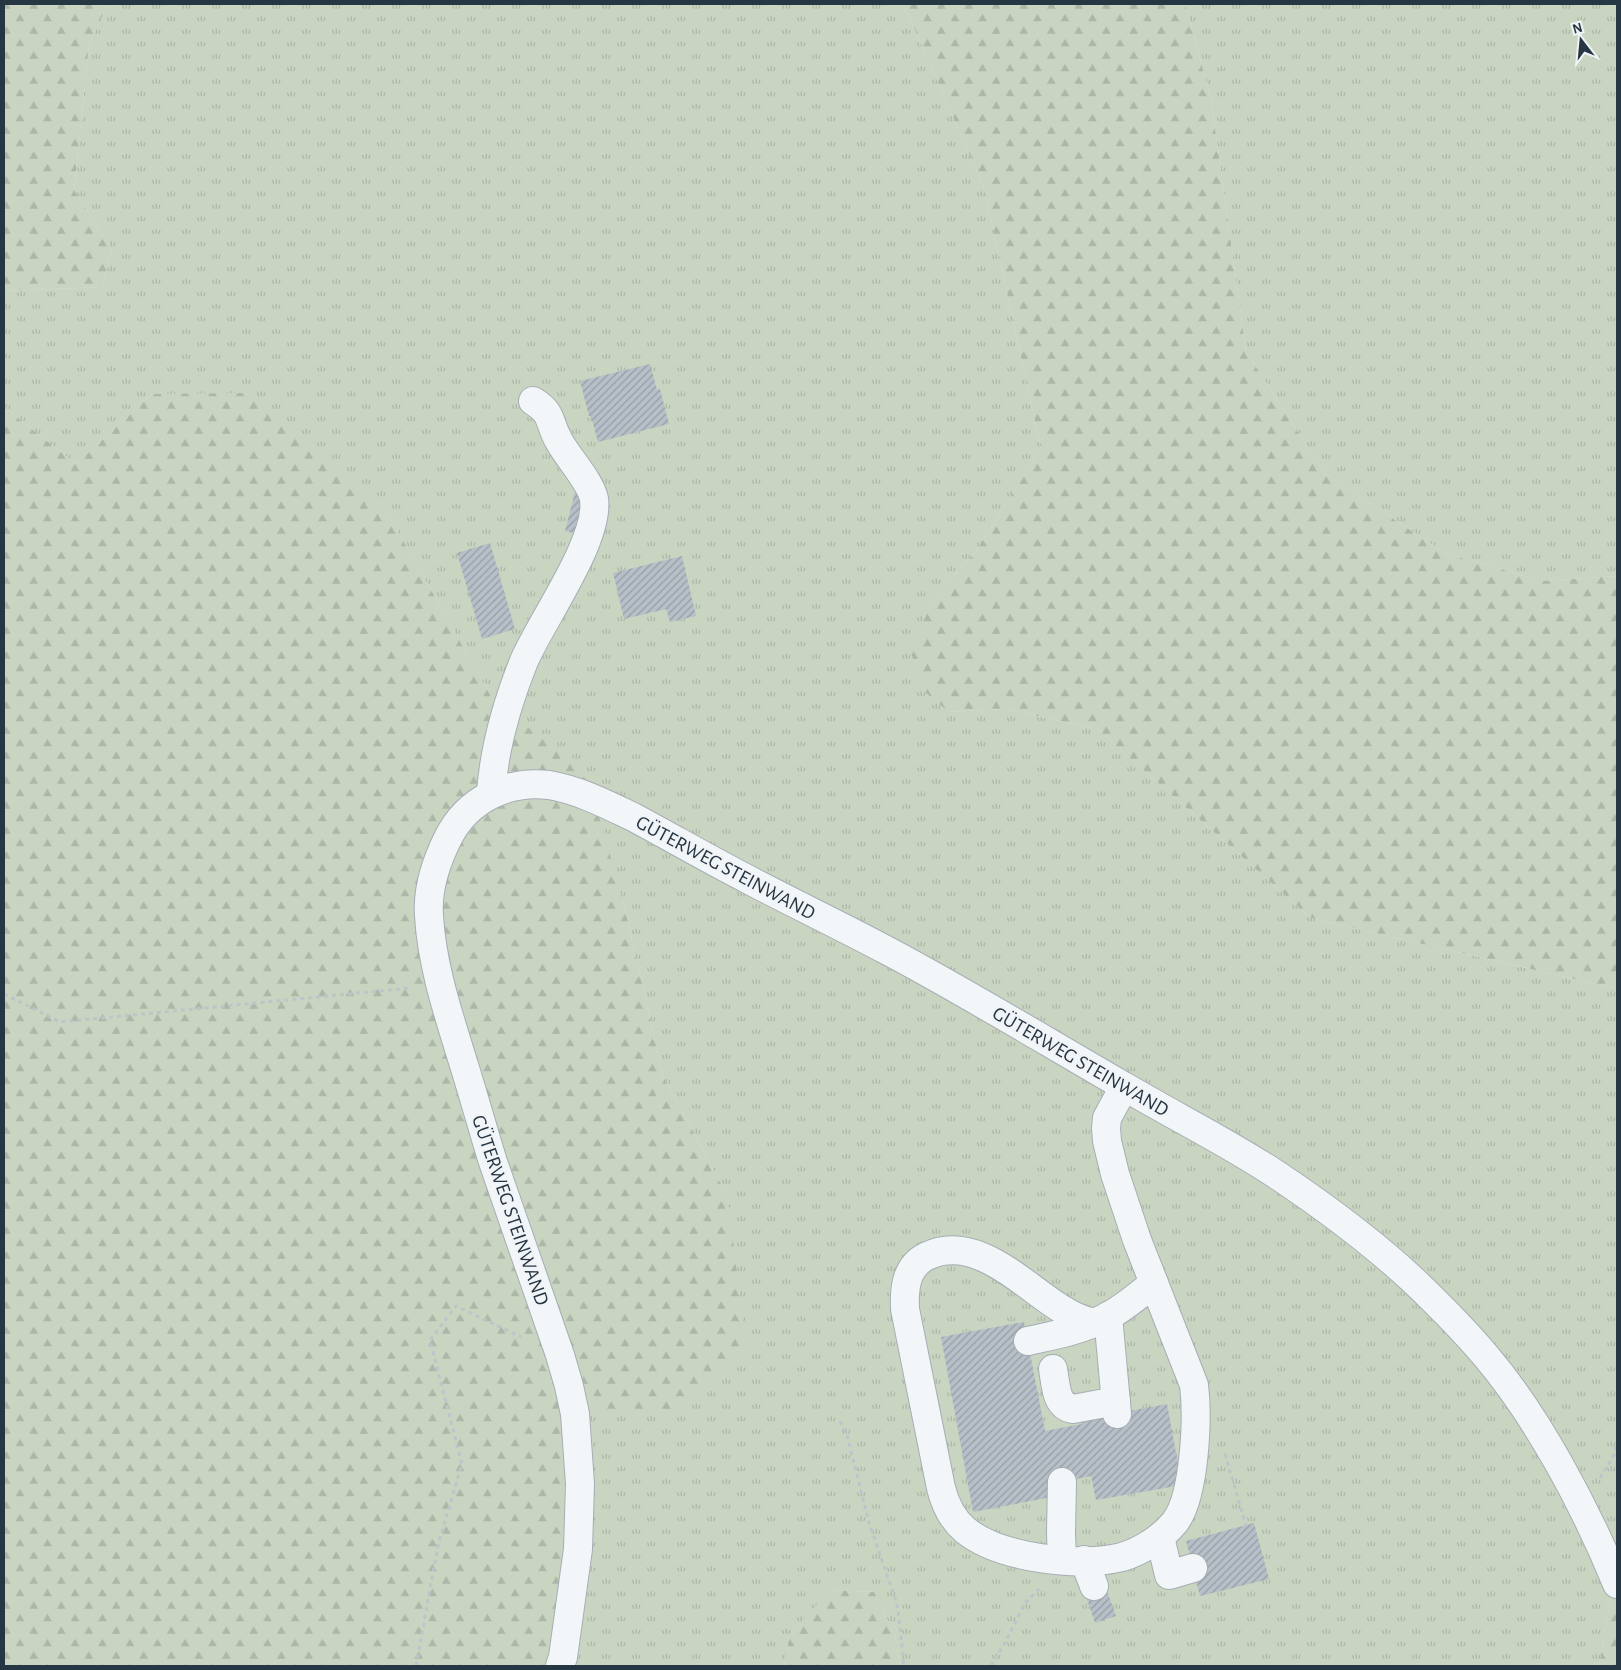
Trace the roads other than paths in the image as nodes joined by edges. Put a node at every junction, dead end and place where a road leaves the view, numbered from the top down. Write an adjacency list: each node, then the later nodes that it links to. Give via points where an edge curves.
1 (534, 401): 2 (street, via 547,411 559,441 589,484 594,505 582,551 536,638 515,686)
2 (490, 793): 3 (street, GÜTERWEG STEINWAND, via 516,786 548,785 604,803 890,953); 14 (street, GÜTERWEG STEINWAND, via 459,819 448,838 434,872 428,913 440,985 493,1161 560,1355 574,1414 580,1484 578,1549)
3 (1124, 1087): 4 (street, via 1107,1118 1107,1141 1115,1174); 12 (street, GÜTERWEG STEINWAND, via 1274,1173 1362,1236 1414,1282 1486,1356 1536,1426 1576,1496)
4 (1154, 1283): 5 (street); 9 (street, via 1194,1392 1183,1426 1193,1454 1186,1500 1175,1522)
5 (1100, 1320): 6 (street); 7 (street, via 1117,1407 1066,1408 1058,1396); 10 (street, via 1064,1311 992,1262 959,1250 922,1259 915,1264 907,1281 905,1309 941,1488 949,1510 964,1530 993,1546 1020,1554)
6 (1028, 1341)
7 (1053, 1369)
8 (1062, 1482): 10 (street, via 1061,1533)
9 (1160, 1537): 10 (street, via 1122,1557); 11 (street, via 1169,1575)
10 (1073, 1560): 13 (street)
11 (1193, 1568)
12 (1617, 1584)
13 (1094, 1586)
14 (560, 1666)

